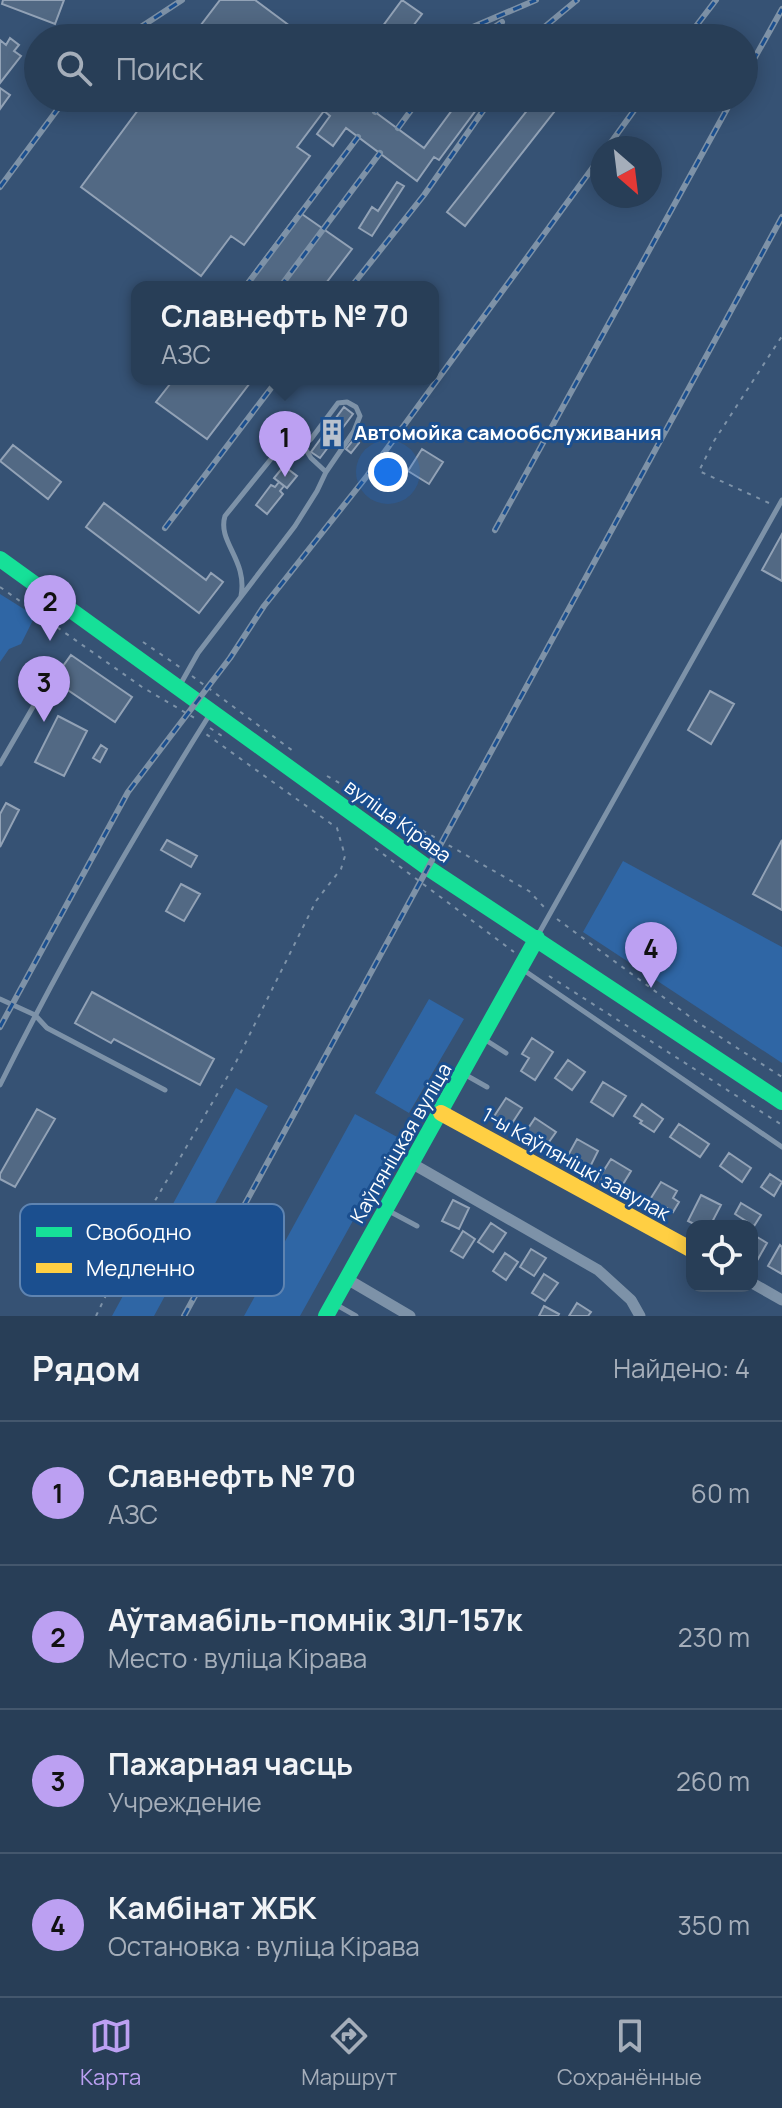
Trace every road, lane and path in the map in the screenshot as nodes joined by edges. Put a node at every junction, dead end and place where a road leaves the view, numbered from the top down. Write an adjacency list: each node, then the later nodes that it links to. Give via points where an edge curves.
1 (782, 336): 4 (path, via 699,471)
2 (303, 445): 3 (lane); 3 (lane, via 338,403 356,407 360,416 354,431); 7 (lane, via 271,459 225,516 222,526 243,573)
3 (326, 472): 7 (lane, via 295,526)
4 (781, 503): 17 (lane)
5 (0, 559): 9 (main road, вуліца Кірава)
6 (0, 587): 11 (path, via 142,687)
7 (241, 596): 9 (lane)
8 (136, 638): 9 (path)
9 (184, 679): 11 (main road, вуліца Кірава); 13 (path)
10 (33, 707): 14 (lane)
11 (205, 721): 12 (path); 18 (main road, вуліца Кірава); 21 (lane); 34 (path, via 337,828 345,856 316,901 236,1062)
12 (235, 744)
13 (297, 754)
14 (0, 764)
15 (322, 773): 17 (path, via 529,891)
16 (367, 840): 19 (path)
17 (551, 914): 18 (lane); 25 (path, via 697,1022)
18 (537, 938): 19 (main road, Каўпяніцкая вуліца); 29 (main road, вуліца Кірава)
19 (523, 965): 22 (main road, Каўпяніцкая вуліца); 31 (path); 32 (lane)
20 (0, 999): 21 (lane)
21 (35, 1015): 26 (lane); 28 (lane, via 47,1028)
22 (483, 1039): 23 (lane); 24 (main road, Каўпяніцкая вуліца)
23 (506, 1053)
24 (463, 1074): 27 (lane); 30 (main road, Каўпяніцкая вуліца)
25 (782, 1077)
26 (0, 1085)
27 (487, 1087)
28 (165, 1090)
29 (782, 1102)
30 (441, 1113): 33 (main road, Каўпяніцкая вуліца); 37 (main road, 1-ы Каўпяніцкі завулак)
31 (782, 1125)
32 (782, 1147)
33 (413, 1164): 35 (main road, Каўпяніцкая вуліца); 46 (street, via 598,1270 631,1300)
34 (153, 1204)
35 (386, 1210): 36 (lane); 38 (main road, Каўпяніцкая вуліца)
36 (417, 1226)
37 (686, 1247)
38 (347, 1279): 42 (main road, Каўпяніцкая вуліца); 45 (street)
39 (758, 1286): 41 (street)
40 (106, 1296): 43 (path)
41 (782, 1300)
42 (330, 1310): 44 (lane)
43 (96, 1316)
44 (356, 1316)
45 (410, 1316)
46 (640, 1316)

